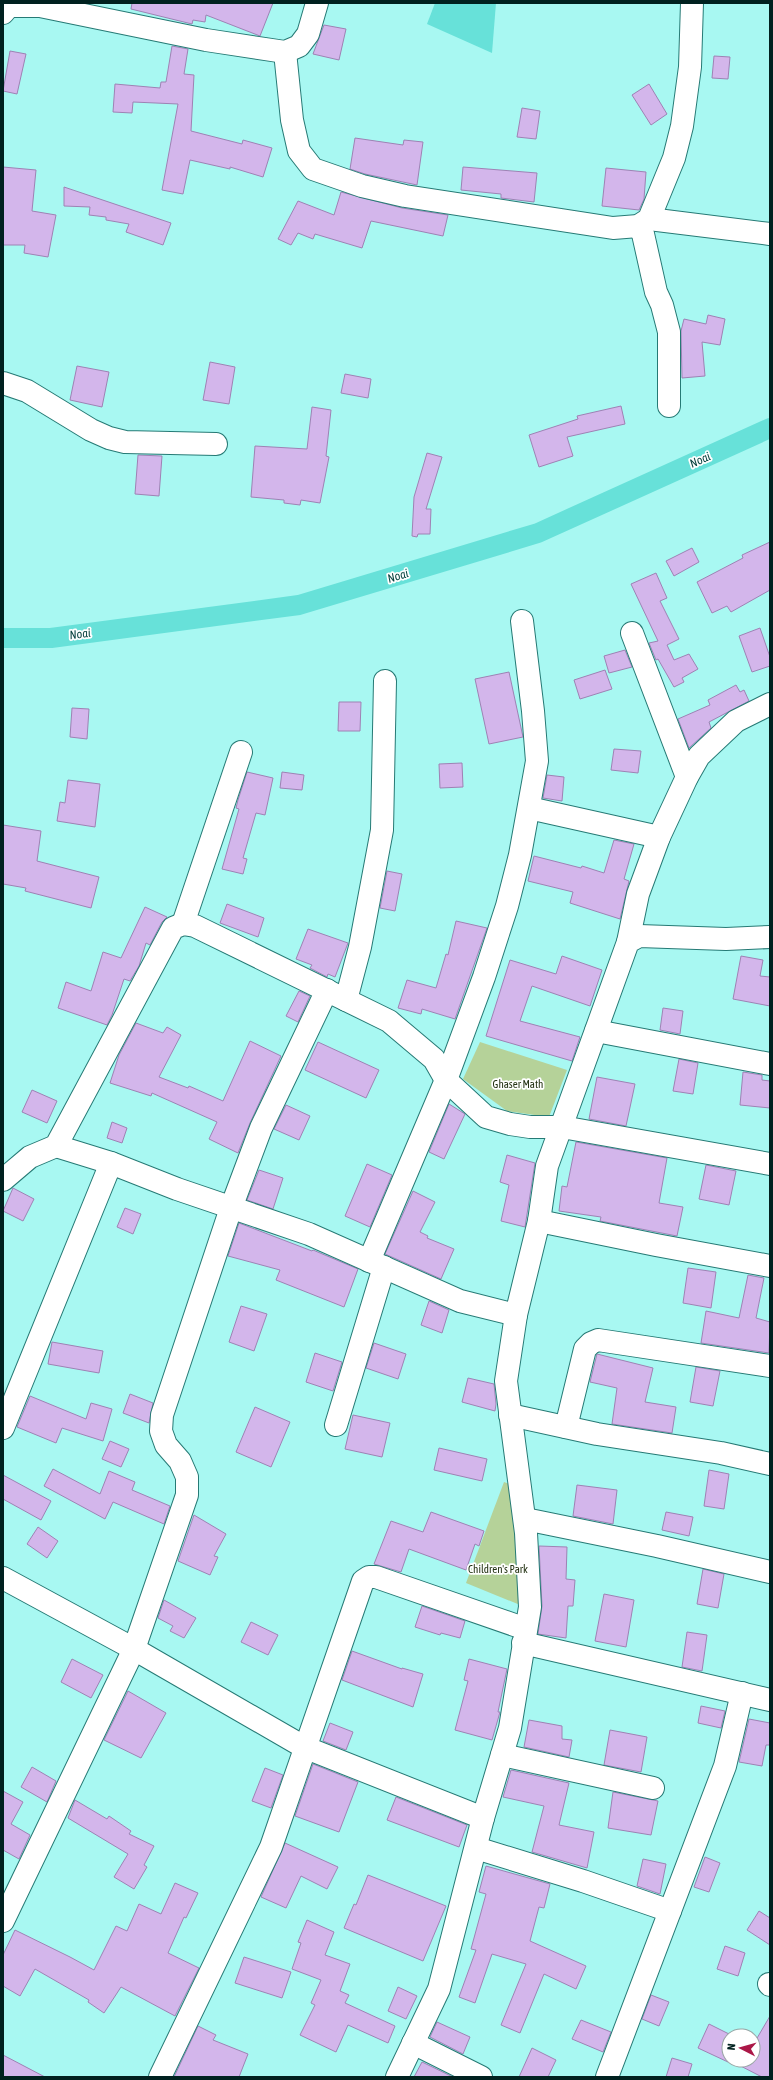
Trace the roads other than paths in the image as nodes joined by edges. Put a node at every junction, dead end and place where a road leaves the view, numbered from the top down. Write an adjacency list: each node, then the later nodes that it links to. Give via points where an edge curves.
1 (317, 3): 4 (street, via 308,34 299,46)
2 (692, 3): 5 (street, via 690,67 682,126 674,158)
3 (7, 8): 4 (street, via 40,6 206,40)
4 (286, 52): 5 (street, via 292,120 300,151 313,169 362,186 405,196 614,228)
5 (643, 222): 6 (street); 8 (street, via 643,234 656,292 669,332)
6 (770, 234)
7 (3, 383): 9 (street, via 27,390 91,430 114,439 125,442)
8 (669, 406)
9 (216, 444)
10 (522, 621): 16 (street, via 536,761)
11 (632, 633): 15 (street)
12 (385, 681): 21 (street, via 382,830 360,947)
13 (770, 704): 15 (street, via 736,721 699,756)
14 (242, 752): 18 (street)
15 (687, 777): 17 (street)
16 (529, 808): 17 (street); 24 (street, via 507,906)
17 (659, 837): 20 (street, via 638,894)
18 (183, 924): 21 (street, via 194,926); 26 (street, via 173,928)
19 (770, 937): 20 (street, via 639,936)
20 (628, 942): 22 (street)
21 (336, 995): 24 (street, via 389,1021 434,1059); 30 (street, via 261,1128)
22 (596, 1030): 23 (street); 25 (street)
23 (770, 1064)
24 (446, 1080): 25 (street, via 486,1117 530,1128); 32 (street)
25 (562, 1127): 28 (street); 31 (street, via 547,1166)
26 (56, 1146): 27 (street); 29 (street, via 30,1157)
27 (111, 1163): 30 (street); 39 (street)
28 (770, 1164)
29 (3, 1180)
30 (231, 1208): 32 (street, via 309,1234); 45 (street, via 162,1415 161,1431 166,1445 180,1461 187,1477 187,1495)
31 (539, 1221): 33 (street); 34 (street)
32 (376, 1264): 34 (street, via 460,1301); 37 (street)
33 (770, 1266)
34 (516, 1315): 36 (street, via 506,1381)
35 (770, 1366): 38 (street, via 598,1340 585,1349)
36 (510, 1415): 38 (street); 41 (street)
37 (336, 1425)
38 (566, 1427): 40 (street, via 642,1442 721,1453)
39 (3, 1428)
40 (770, 1464)
41 (524, 1519): 42 (street); 44 (street, via 530,1607)
42 (770, 1572)
43 (3, 1578): 45 (street)
44 (524, 1636): 46 (street); 48 (street, via 376,1577 363,1581); 49 (street, via 510,1728)
45 (134, 1649): 48 (street); 54 (street)
46 (742, 1693): 47 (street); 53 (street, via 725,1766)
47 (770, 1700)
48 (304, 1747): 51 (street); 56 (street, via 270,1847)
49 (502, 1755): 50 (street); 51 (street)
50 (653, 1788)
51 (483, 1818): 52 (street)
52 (476, 1848): 53 (street); 55 (street, via 439,1989)
53 (670, 1911): 59 (street)
54 (3, 1921)
55 (413, 2043): 57 (street); 58 (street)
56 (160, 2077)
57 (397, 2077)
58 (482, 2077)
59 (608, 2077)

